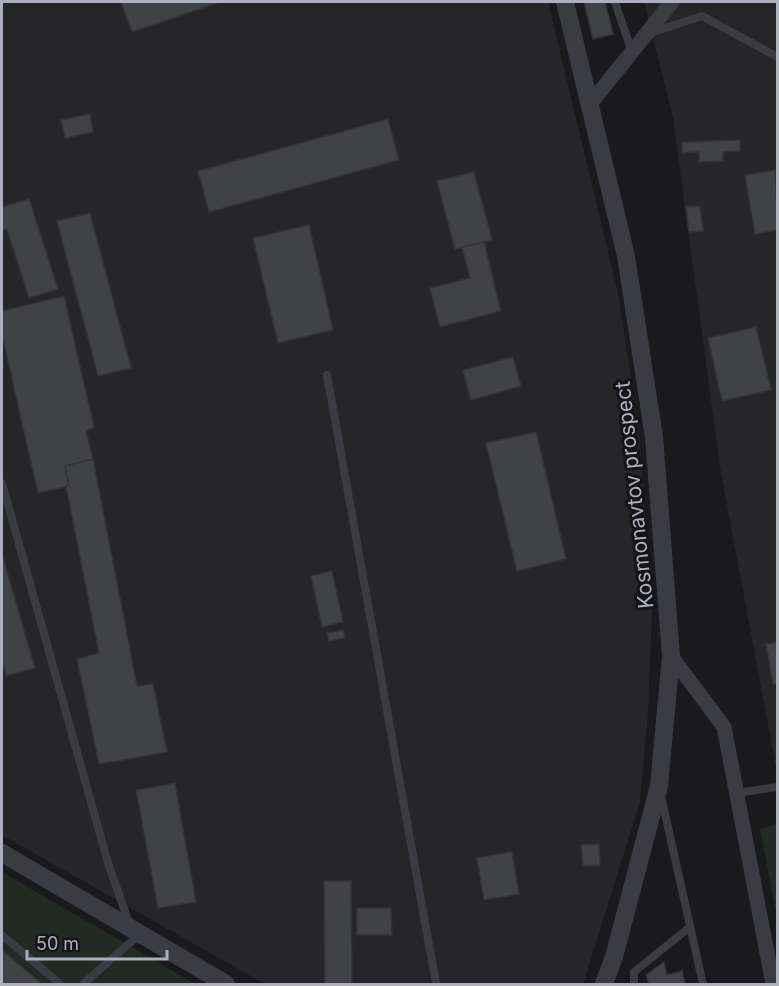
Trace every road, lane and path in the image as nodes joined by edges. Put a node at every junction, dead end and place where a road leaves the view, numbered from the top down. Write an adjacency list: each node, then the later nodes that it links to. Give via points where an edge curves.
1 (565, 2): 7 (street, Kosmonavtov prospect)
2 (615, 2): 5 (lane)
3 (672, 2): 4 (street)
4 (646, 35): 5 (street); 6 (lane, via 702,16)
5 (632, 52): 7 (street)
6 (777, 57)
7 (590, 104): 10 (street, Kosmonavtov prospect, via 626,256 654,437)
8 (327, 375): 21 (lane)
9 (2, 483): 16 (lane, via 108,863)
10 (671, 656): 11 (street, Kosmonavtov prospect); 13 (street, via 724,727)
11 (659, 786): 15 (lane); 22 (street, Kosmonavtov prospect)
12 (777, 787): 13 (lane)
13 (736, 792): 25 (street)
14 (2, 853): 16 (street)
15 (690, 927): 23 (lane, via 634,972); 24 (lane)
16 (135, 933): 19 (lane); 20 (street)
17 (2, 935): 18 (lane)
18 (60, 984)
19 (83, 984)
20 (226, 984)
21 (436, 984)
22 (604, 984)
23 (634, 984)
24 (703, 984)
25 (773, 984)

